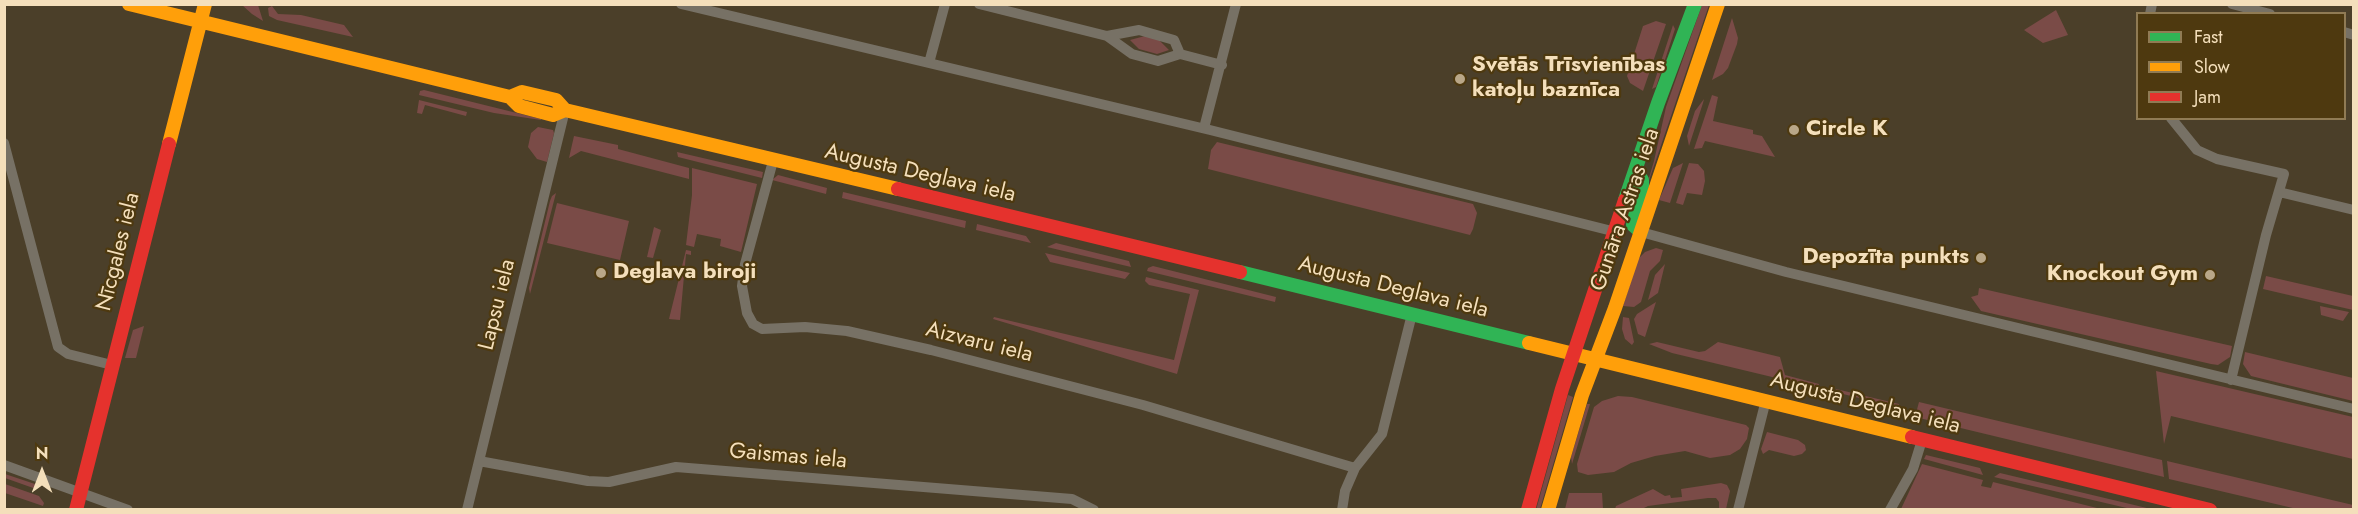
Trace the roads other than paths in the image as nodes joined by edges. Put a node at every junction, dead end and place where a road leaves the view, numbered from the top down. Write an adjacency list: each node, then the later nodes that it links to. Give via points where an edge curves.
1 (129, 4): 11 (main road, Augusta Deglava iela)
2 (205, 4): 11 (main road, Nīcgales iela)
3 (681, 4): 14 (street)
4 (945, 4): 14 (street)
5 (979, 4): 12 (street)
6 (1236, 4): 15 (street)
7 (1695, 4): 21 (main road, Gunāra Astras iela)
8 (1718, 4): 25 (main road, Gunāra Astras iela)
9 (2231, 8): 10 (street)
10 (2257, 12)
11 (200, 21): 16 (main road, Augusta Deglava iela, via 510,97 519,106 553,115); 29 (main road, Nīcgales iela)
12 (1107, 36): 13 (street, via 1132,54 1158,61); 13 (street, via 1139,30 1174,40)
13 (1180, 54): 15 (street)
14 (929, 63): 18 (street)
15 (1222, 65): 18 (street)
16 (565, 110): 20 (main road, Augusta Deglava iela); 34 (street, Lapsu iela)
17 (2173, 120): 22 (street, via 2197,150 2217,159 2284,174)
18 (1204, 128): 24 (street)
19 (4, 143): 29 (street, via 58,347 68,354)
20 (773, 161): 26 (main road, Augusta Deglava iela); 36 (street, Aizvaru iela, via 742,286 747,313 753,324 762,329 805,327 847,331 931,350 1143,405)
21 (1636, 173): 24 (main road, Gunāra Astras iela); 25 (main road, via 1642,186 1633,225)
22 (2279, 192): 23 (street); 30 (street)
23 (2354, 210)
24 (1616, 232): 27 (main road, Gunāra Astras iela)
25 (1641, 232): 28 (main road, Gunāra Astras iela); 30 (street, via 1786,272)
26 (1412, 314): 27 (main road, Augusta Deglava iela); 36 (street, via 1382,434)
27 (1575, 354): 28 (main road, Augusta Deglava iela); 43 (main road, Gunāra Astras iela)
28 (1596, 360): 31 (main road, Augusta Deglava iela); 44 (main road, Gunāra Astras iela, via 1581,395)
29 (112, 365): 37 (main road, Nīcgales iela)
30 (2231, 380): 32 (street)
31 (1766, 400): 33 (main road, Augusta Deglava iela); 45 (street)
32 (2354, 409)
33 (1922, 440): 46 (street, via 1913,469); 47 (main road, Augusta Deglava iela)
34 (479, 461): 40 (street, Lapsu iela); 41 (street, Gaismas iela, via 588,481 609,482 676,467 1072,499)
35 (4, 465): 37 (street)
36 (1355, 468): 42 (street)
37 (80, 492): 38 (main road, Nīcgales iela); 39 (street)
38 (76, 510)
39 (128, 510)
40 (467, 510)
41 (1094, 510)
42 (1342, 510)
43 (1528, 510)
44 (1548, 510)
45 (1738, 510)
46 (1890, 510)
47 (2210, 510)

